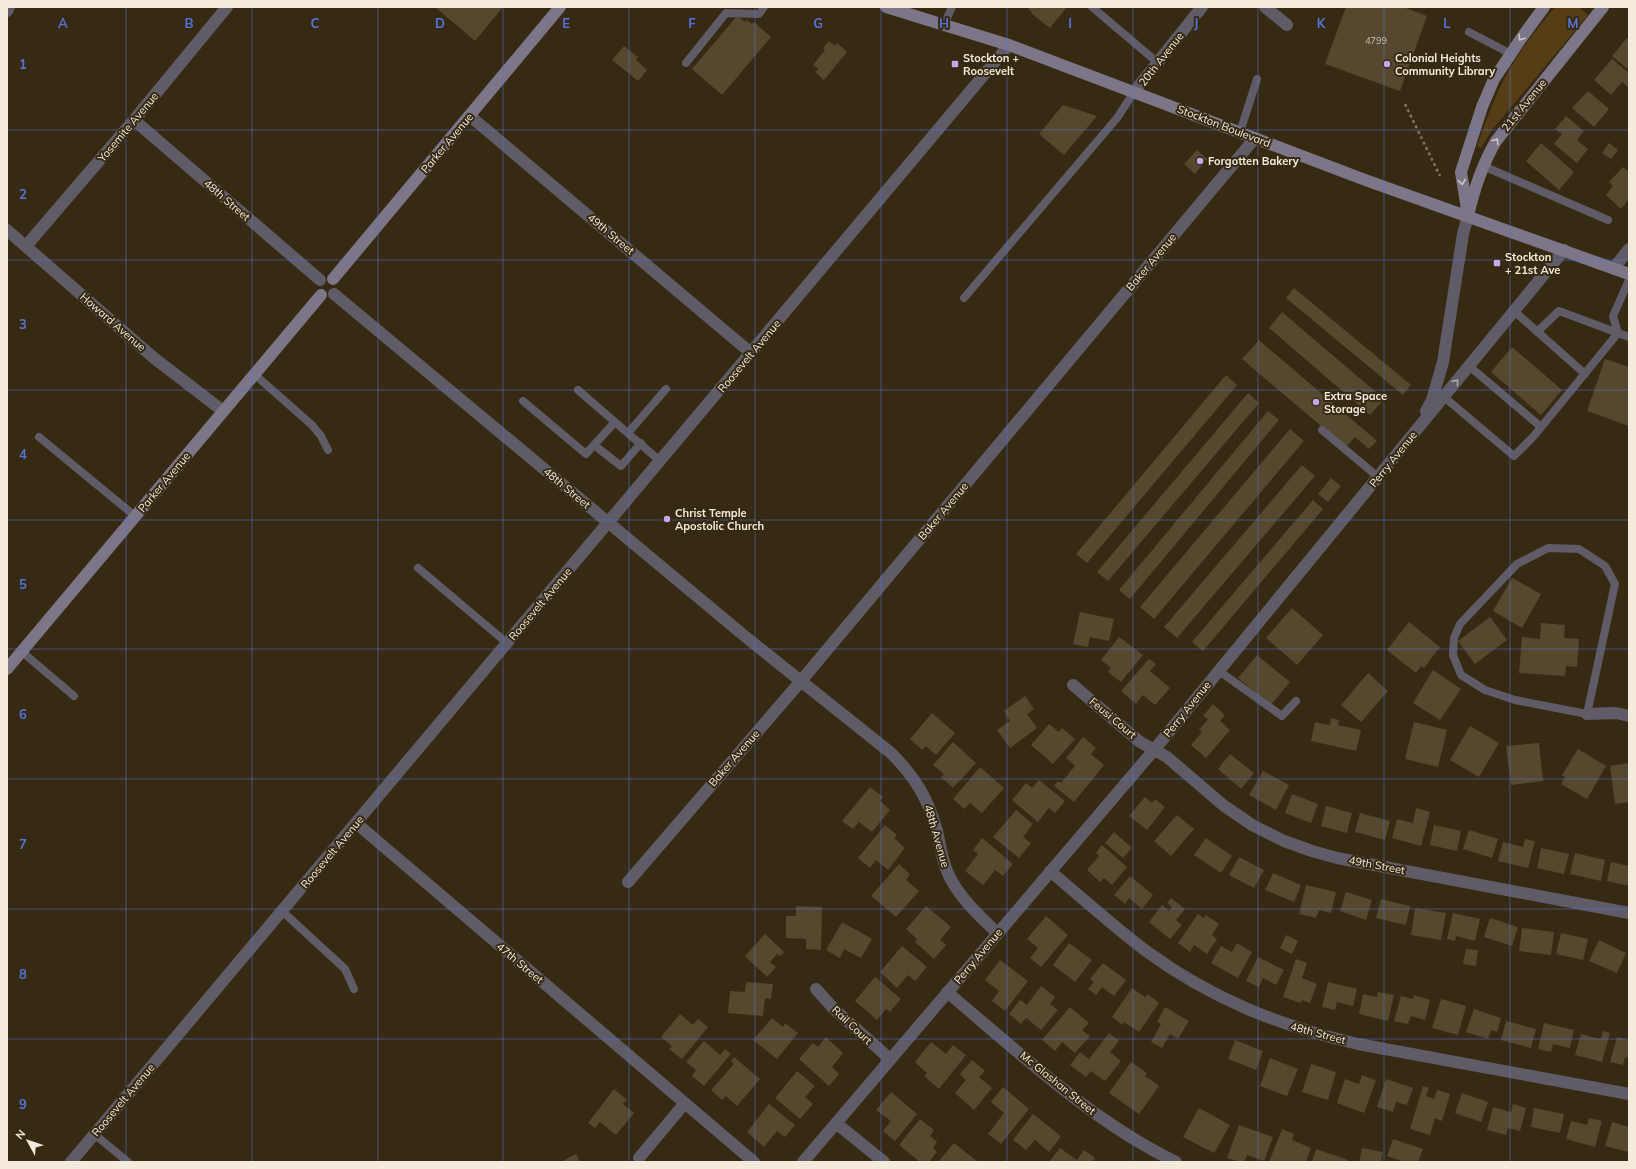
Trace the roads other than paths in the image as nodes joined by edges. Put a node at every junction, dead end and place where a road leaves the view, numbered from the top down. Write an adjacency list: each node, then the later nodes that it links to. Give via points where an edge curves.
1 (9, 7): 12 (street)
2 (227, 7): 23 (street, Yosemite Avenue)
3 (560, 7): 22 (street, Parker Avenue)
4 (764, 7): 19 (lane, via 759,14 726,13)
5 (886, 7): 13 (street, Stockton Boulevard)
6 (952, 7): 13 (lane)
7 (1092, 7): 18 (lane)
8 (1202, 7): 18 (street, 20th Avenue)
9 (1265, 7): 14 (street)
10 (1544, 7): 17 (street, 21st Avenue, one-way to 17)
11 (1603, 7): 26 (street, 21st Avenue, one-way to 11, via 1496,140)
12 (7, 11)
13 (944, 25): 16 (street, Stockton Boulevard)
14 (1287, 25)
15 (1469, 32): 17 (lane)
16 (1009, 45): 21 (street, Stockton Boulevard); 45 (street, Roosevelt Avenue)
17 (1511, 54): 27 (street, 21st Avenue, one-way to 27, via 1488,92 1461,172)
18 (1157, 62): 21 (street, 20th Avenue)
19 (686, 63)
20 (1257, 79): 24 (lane)
21 (1134, 92): 24 (street, Stockton Boulevard); 40 (lane, via 1117,118)
22 (470, 116): 35 (street, Parker Avenue); 45 (street, 49th Street)
23 (134, 120): 30 (street, Yosemite Avenue); 36 (street, 48th Street)
24 (1240, 132): 25 (street, Stockton Boulevard)
25 (1255, 138): 27 (street, Stockton Boulevard); 72 (street, Baker Avenue)
26 (1483, 166): 27 (street, 21st Avenue, via 1473,192); 28 (lane)
27 (1468, 216): 32 (street, Stockton Boulevard); 58 (street, 21st Avenue, via 1443,362 1432,400)
28 (1608, 220)
29 (7, 230): 30 (street, Howard Avenue)
30 (26, 246): 53 (street, Howard Avenue, via 154,358)
31 (1629, 249): 33 (street)
32 (1564, 250): 33 (street, Stockton Boulevard); 41 (street, Perry Avenue)
33 (1614, 268): 34 (street, Stockton Boulevard)
34 (1629, 274)
35 (333, 279): 36 (street, via 325,276); 38 (street, via 337,285)
36 (320, 280): 39 (street, via 317,289)
37 (1629, 280): 43 (lane, via 1613,316)
38 (334, 294): 39 (street, via 328,297); 66 (street, 48th Street)
39 (321, 295): 47 (street, Parker Avenue)
40 (964, 298)
41 (1514, 311): 42 (lane); 46 (street, Perry Avenue)
42 (1537, 332): 43 (lane, via 1560,311); 48 (lane)
43 (1618, 333): 44 (lane); 48 (lane)
44 (1629, 337)
45 (751, 353): 63 (street, Roosevelt Avenue)
46 (1469, 366): 51 (street, Perry Avenue, one-way to 46); 55 (lane)
47 (254, 374): 53 (street, Parker Avenue); 62 (lane, via 312,425)
48 (1585, 374): 55 (lane)
49 (666, 389): 57 (lane)
50 (578, 390): 54 (lane)
51 (1444, 396): 55 (lane, via 1514,456); 58 (street, Perry Avenue)
52 (523, 401): 61 (lane, via 586,454)
53 (223, 411): 65 (street, Parker Avenue)
54 (615, 422): 57 (lane); 61 (lane)
55 (1541, 427)
56 (1322, 430): 64 (lane)
57 (628, 433): 60 (lane)
58 (1414, 433): 64 (street, Perry Avenue)
59 (39, 437): 65 (lane)
60 (641, 444): 61 (lane, via 621,466); 63 (lane)
61 (594, 445)
62 (328, 450)
63 (660, 461): 66 (street, Roosevelt Avenue)
64 (1378, 477): 71 (street, Perry Avenue)
65 (134, 516): 69 (street, Parker Avenue)
66 (608, 523): 68 (street, Roosevelt Avenue); 72 (street, 48th Street)
67 (418, 568): 68 (lane)
68 (507, 643): 79 (street, Roosevelt Avenue)
69 (21, 651): 70 (street, Parker Avenue); 74 (lane)
70 (7, 669)
71 (1219, 671): 75 (lane, via 1282,716); 78 (street, Perry Avenue)
72 (801, 681): 81 (street, Baker Avenue); 84 (street, 48th Avenue, via 906,768 928,803 945,868 953,884)
73 (1073, 685): 78 (street, Feusi Court, via 1140,742)
74 (74, 696)
75 (1296, 701)
76 (1587, 714): 76 (lane, via 1515,700 1485,690 1462,675 1453,655 1454,638 1460,624 1517,564 1548,548 1579,549 1605,566 1615,584); 77 (street, via 1616,713)
77 (1629, 716)
78 (1154, 750): 80 (street, Perry Avenue); 83 (street, 49th Street, via 1252,825 1312,851 1337,858)
79 (356, 824): 82 (street, Roosevelt Avenue); 90 (street, 47th Street)
80 (1050, 872): 84 (street, Perry Avenue); 89 (street, 48th Street, via 1145,950 1182,975 1220,996 1279,1022 1358,1044)
81 (628, 882)
82 (282, 911): 85 (lane, via 345,969); 92 (street, Roosevelt Avenue)
83 (1629, 913)
84 (997, 933): 87 (street, Perry Avenue)
85 (354, 989)
86 (816, 989): 88 (street, Rail Court, via 834,1009)
87 (947, 992): 88 (street, Perry Avenue); 99 (street, Mc Glashan Street, via 1084,1106)
88 (890, 1059): 91 (street, Perry Avenue)
89 (1629, 1094)
90 (685, 1103): 93 (street); 96 (street, 47th Street)
91 (836, 1123): 97 (street, Perry Avenue); 98 (street)
92 (94, 1134): 94 (street, Roosevelt Avenue); 95 (lane)
93 (639, 1158)
94 (71, 1162)
95 (128, 1162)
96 (754, 1162)
97 (803, 1162)
98 (884, 1162)
99 (1176, 1162)

